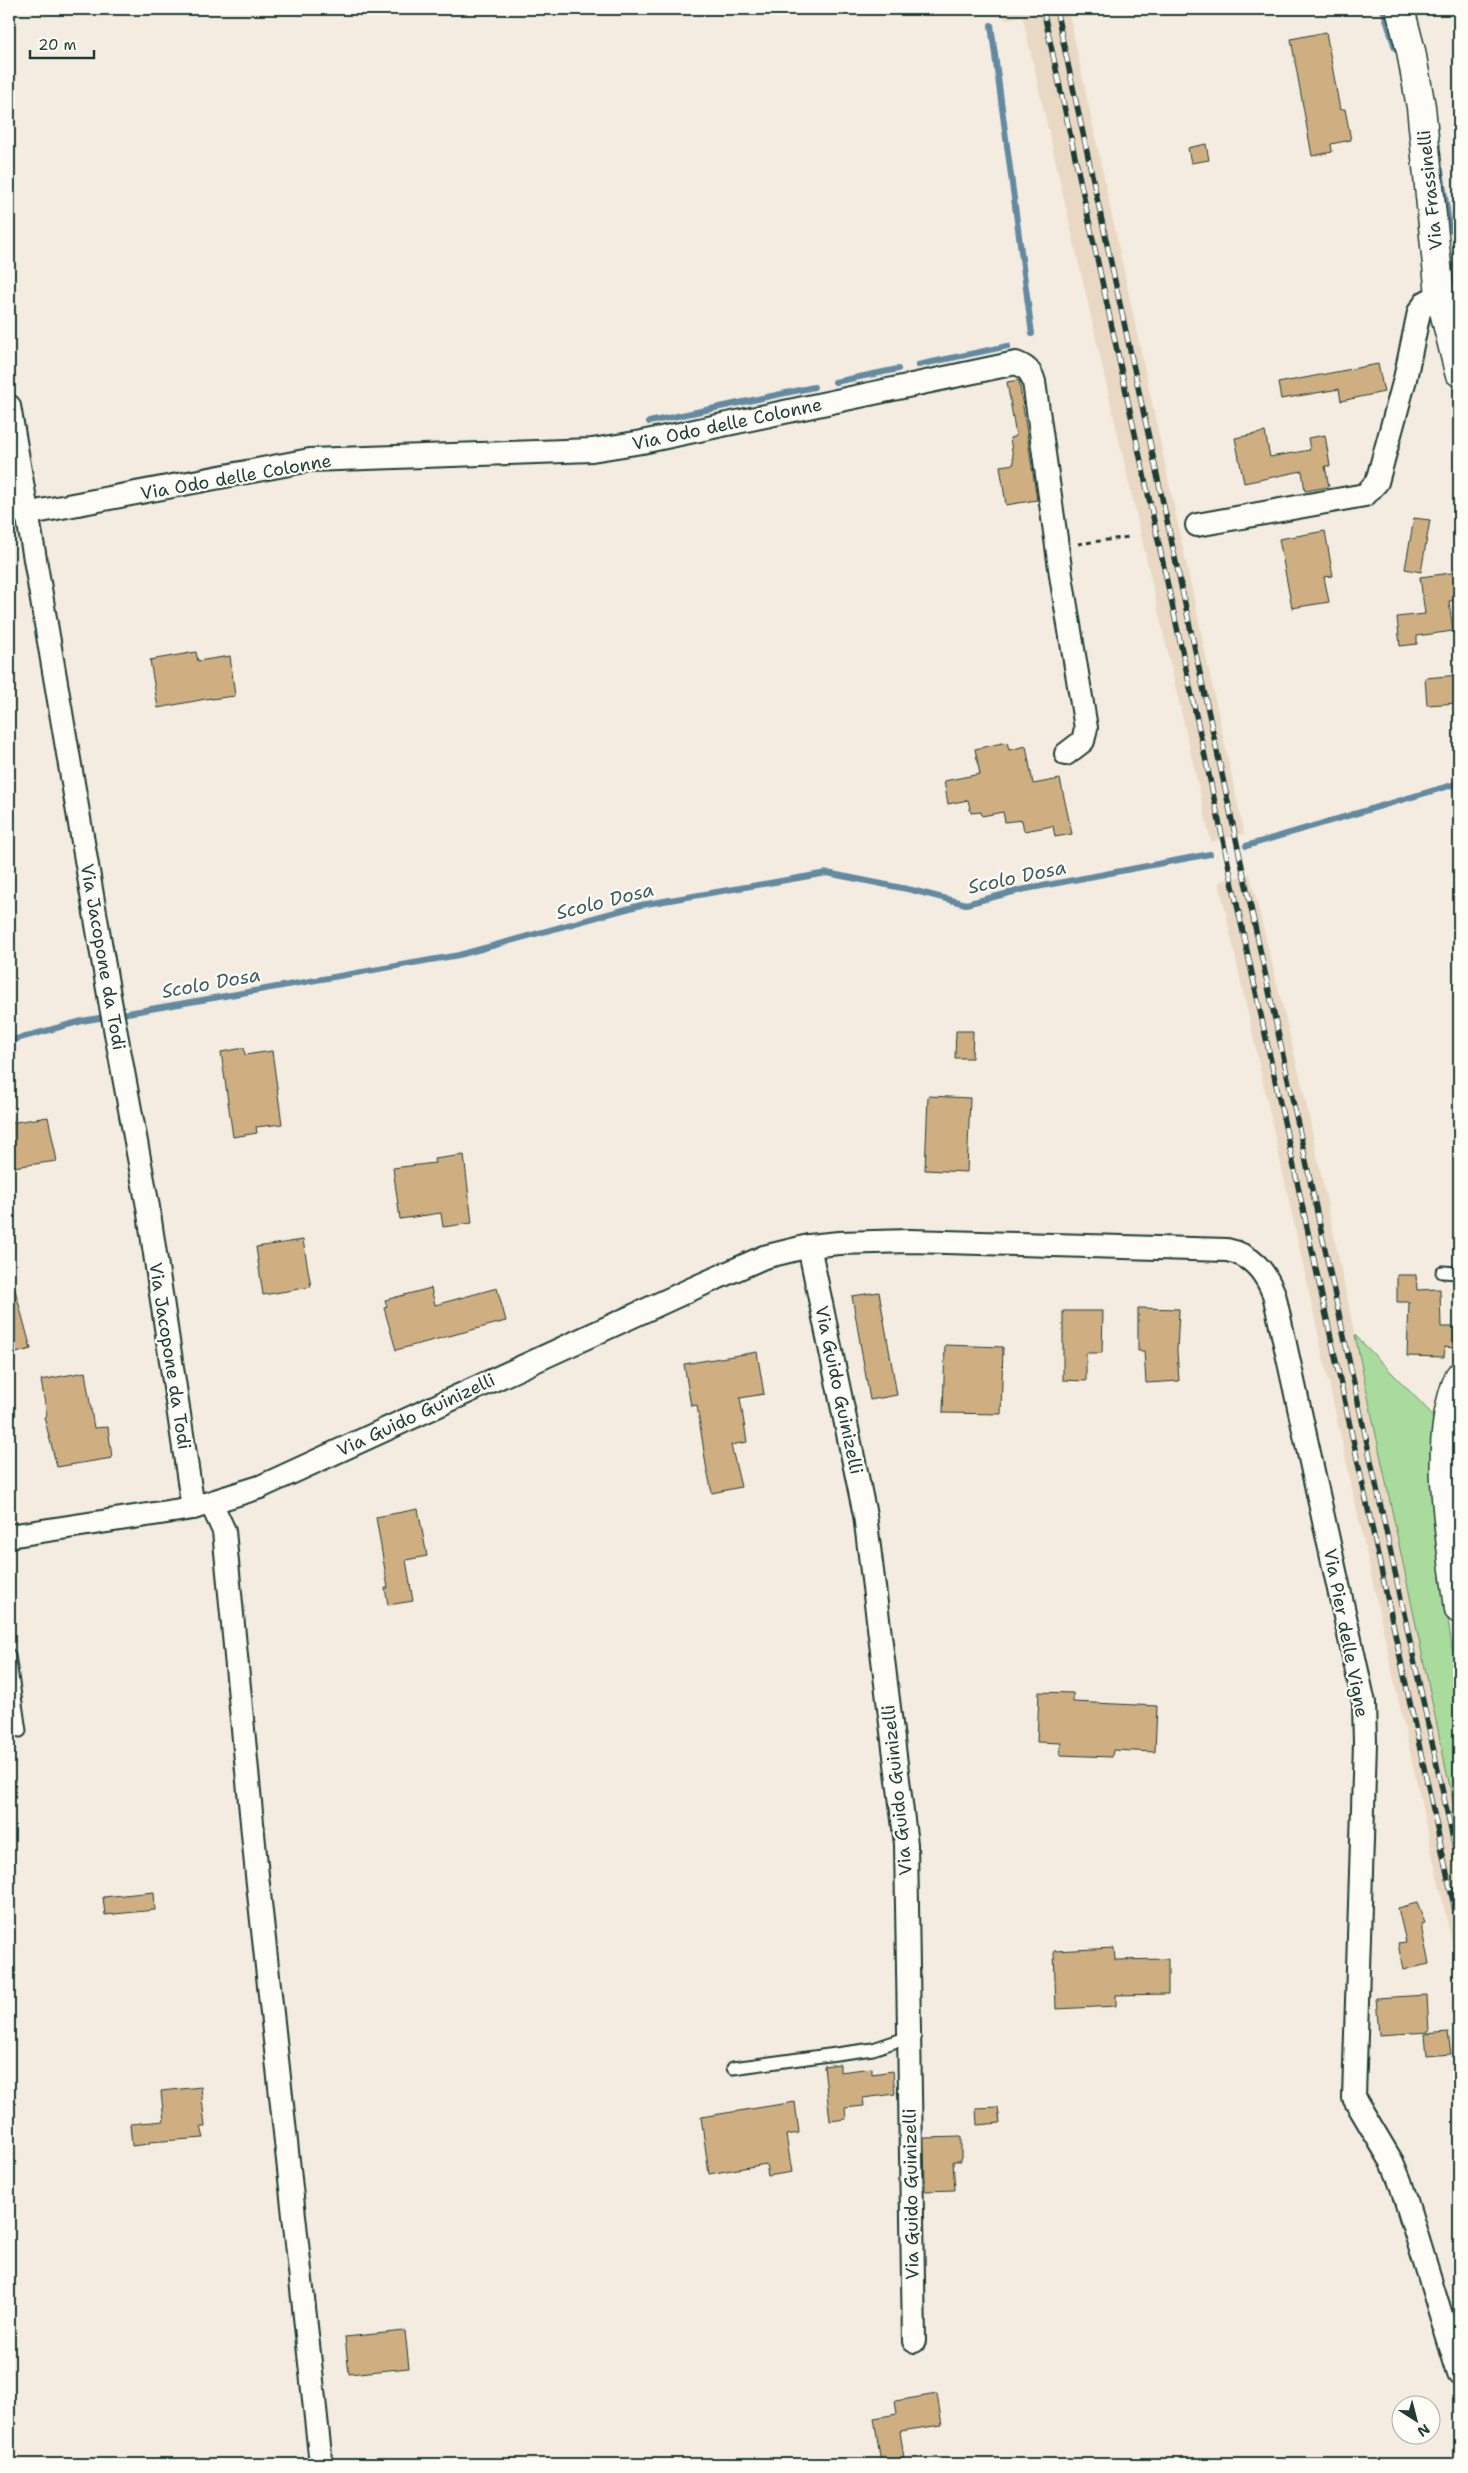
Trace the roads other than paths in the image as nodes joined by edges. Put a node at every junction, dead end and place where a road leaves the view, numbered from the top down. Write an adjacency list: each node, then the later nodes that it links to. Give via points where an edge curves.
1 (1400, 9): 2 (street, Via Frassinelli, via 1421,107)
2 (1440, 294): 3 (street, Via Frassinelli); 6 (street, via 1426,302 1419,312 1377,482 1365,495)
3 (1459, 372)
4 (9, 406): 5 (street, Via Jacopone da Todi)
5 (25, 514): 7 (street, Via Odo delle Colonne, via 310,460 592,450 1016,363 1025,366 1034,382 1086,728 1083,741); 13 (street, Via Jacopone da Todi)
6 (1197, 524)
7 (1066, 754)
8 (809, 1246): 9 (street, Via Guido Guinizelli, via 920,1241 1228,1250); 13 (street, Via Guido Guinizelli, via 756,1261 260,1487); 18 (street, Via Guido Guinizelli, via 866,1525 906,1844)
9 (1249, 1258): 21 (street, Via Pier delle Vigne, via 1268,1279 1274,1294 1364,1703 1354,2098 1392,2162)
10 (1442, 1272): 11 (lane)
11 (1459, 1273)
12 (1459, 1377): 15 (street, via 1447,1419 1445,1458)
13 (202, 1506): 14 (street, Via Guido Guinizelli); 22 (street, Via Jacopone da Todi, via 224,1531 257,1875)
14 (9, 1536)
15 (1459, 1608)
16 (9, 1655): 17 (lane)
17 (20, 1731)
18 (909, 2037): 19 (lane, via 873,2049); 20 (street, Via Guido Guinizelli)
19 (733, 2068)
20 (914, 2341)
21 (1459, 2374)
22 (321, 2464)

